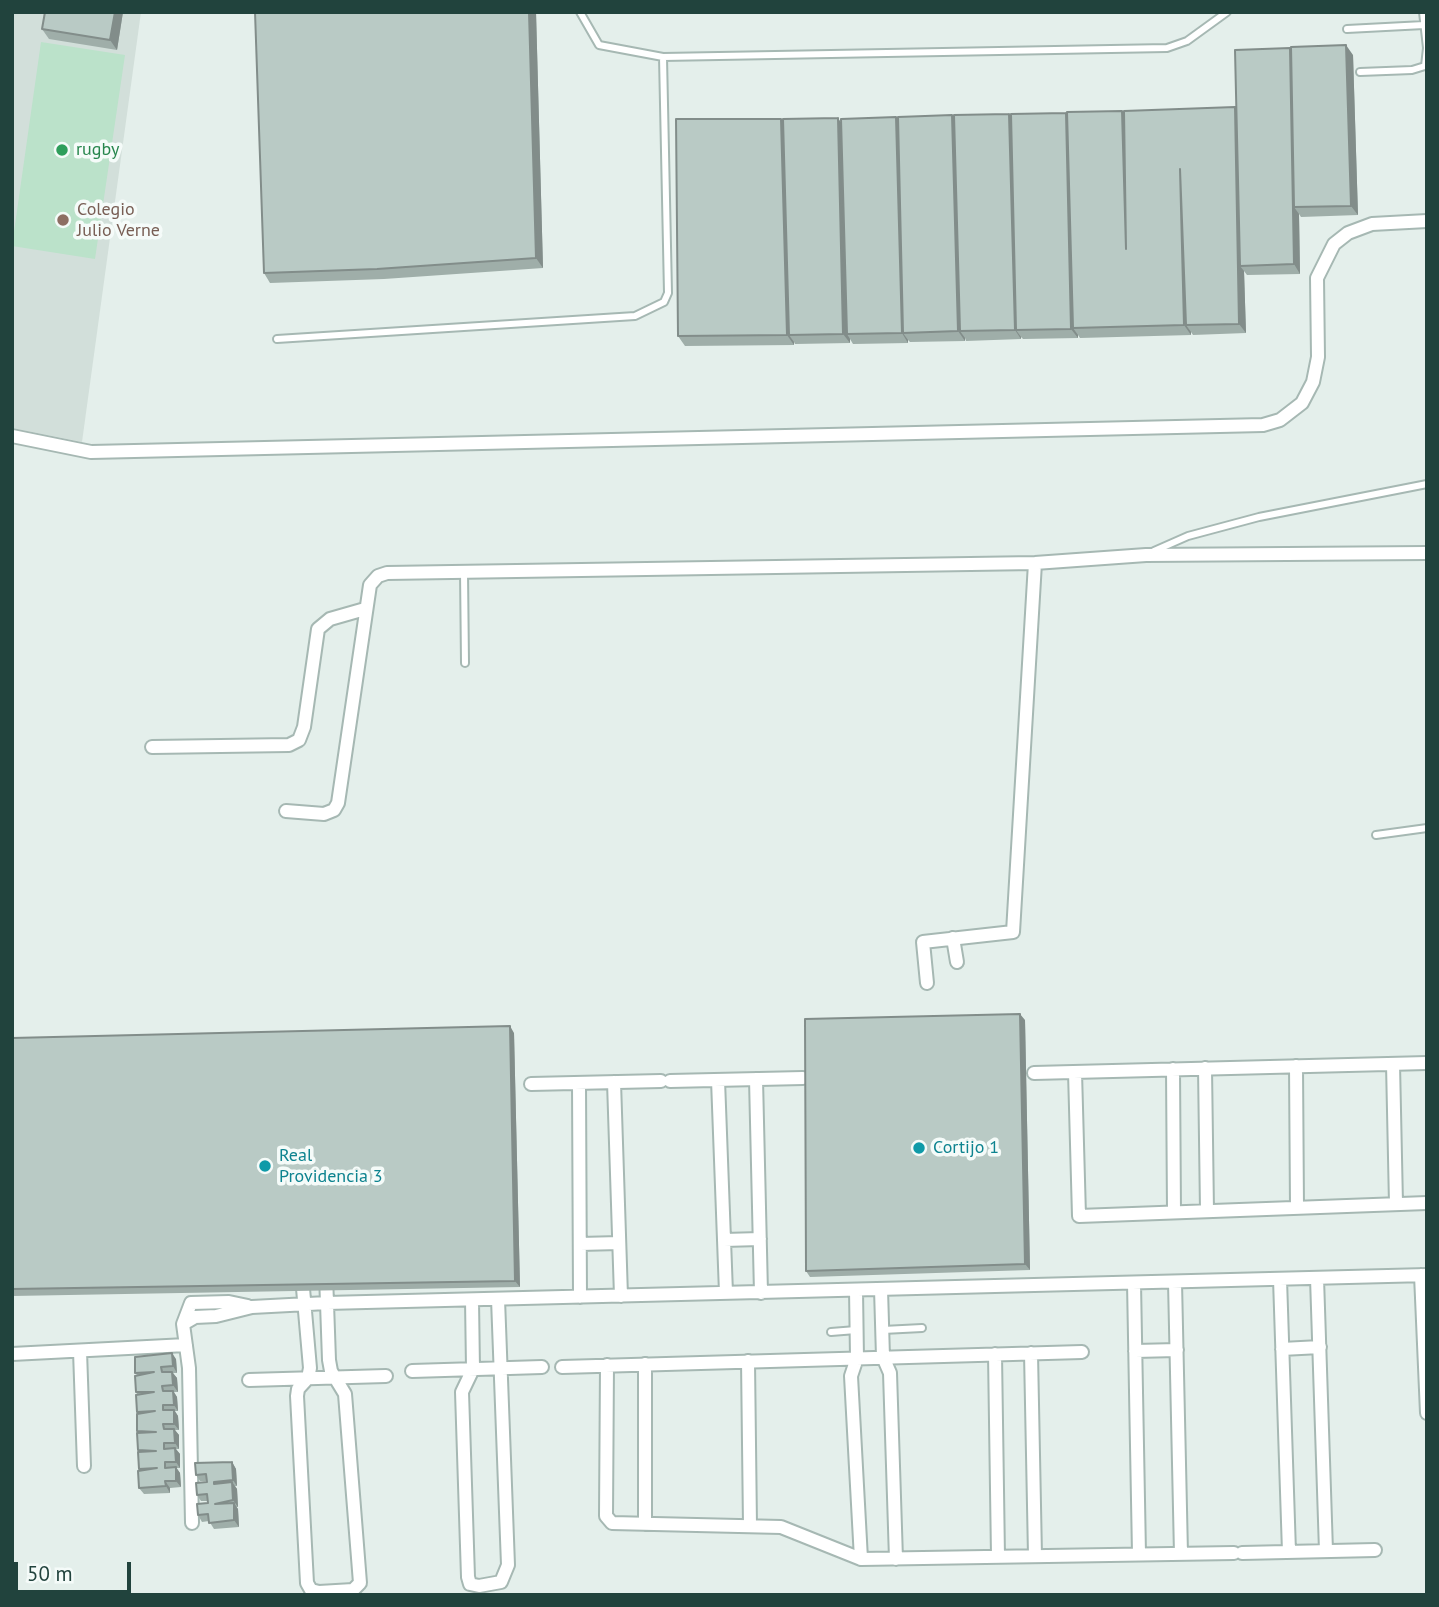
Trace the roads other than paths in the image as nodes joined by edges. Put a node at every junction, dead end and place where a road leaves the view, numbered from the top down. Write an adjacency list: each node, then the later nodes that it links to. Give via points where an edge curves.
1 (580, 12): 6 (lane, via 599,45)
2 (1227, 12): 6 (lane, via 1188,41 1167,48)
3 (1423, 12): 4 (lane)
4 (1424, 25): 5 (lane); 7 (lane, via 1424,65)
5 (1347, 29)
6 (663, 57): 9 (lane, via 668,293 664,302 635,316)
7 (1360, 72)
8 (1427, 221): 10 (street, via 1372,224 1334,244 1317,278 1318,357 1313,383 1301,403 1264,425 91,452)
9 (277, 339)
10 (12, 436)
11 (1427, 484): 13 (lane, via 1247,520 1188,536)
12 (1427, 553): 13 (street)
13 (1146, 555): 14 (street)
14 (1035, 562): 15 (street); 22 (street, via 1013,932)
15 (464, 572): 16 (street, via 378,576 370,585); 17 (lane)
16 (365, 609): 18 (street, via 330,619 318,629 299,740 289,745); 19 (street, via 338,803 324,814)
17 (465, 663)
18 (152, 747)
19 (286, 811)
20 (1427, 828): 21 (lane)
21 (1376, 835)
22 (953, 938): 23 (street); 24 (street, via 923,942)
23 (957, 962)
24 (927, 983)
25 (1427, 1063): 26 (street)
26 (1393, 1064): 27 (street); 39 (street)
27 (1296, 1066): 28 (street); 40 (street)
28 (1205, 1068): 29 (street); 41 (street)
29 (1173, 1069): 30 (street); 42 (street)
30 (1074, 1072): 31 (street); 42 (street, via 1079,1216)
31 (1034, 1073)
32 (803, 1078): 33 (street)
33 (756, 1079): 34 (street); 43 (street)
34 (718, 1080): 35 (street); 44 (street)
35 (614, 1082): 36 (street); 45 (street)
36 (579, 1083): 37 (street); 46 (street)
37 (531, 1084)
38 (1427, 1203): 39 (street)
39 (1396, 1204): 40 (street)
40 (1297, 1208): 41 (street)
41 (1207, 1211): 42 (street)
42 (1174, 1212)
43 (760, 1239): 44 (street); 57 (street)
44 (724, 1240): 56 (street)
45 (619, 1242): 46 (street); 58 (street)
46 (580, 1244): 59 (street)
47 (326, 1259): 62 (street)
48 (301, 1262): 63 (street)
49 (1424, 1275): 50 (street); 64 (street)
50 (1317, 1278): 51 (street); 70 (street)
51 (1280, 1279): 52 (street); 71 (street)
52 (1175, 1282): 53 (street); 72 (street)
53 (1134, 1283): 54 (street, via 931,1282); 74 (street)
54 (881, 1289): 55 (street); 67 (street)
55 (856, 1290): 57 (street); 66 (street)
56 (726, 1293): 57 (street); 58 (street)
57 (761, 1293)
58 (621, 1296): 59 (street)
59 (580, 1297): 60 (street)
60 (498, 1299): 61 (street); 86 (street)
61 (472, 1300): 62 (street); 87 (street)
62 (327, 1303): 63 (street); 91 (street, via 329,1360)
63 (303, 1305): 69 (street, via 252,1307 195,1317 183,1324); 90 (street)
64 (1425, 1324): 93 (street)
65 (922, 1328): 67 (lane)
66 (858, 1330): 68 (lane); 80 (street)
67 (883, 1330): 79 (street)
68 (831, 1332)
69 (187, 1345): 73 (street); 95 (street)
70 (1320, 1348): 71 (street); 99 (street)
71 (1282, 1349): 100 (street)
72 (1177, 1350): 74 (street); 101 (street)
73 (80, 1351): 77 (street); 94 (street)
74 (1135, 1351): 102 (street)
75 (1083, 1352): 76 (street)
76 (1031, 1353): 78 (street); 103 (street)
77 (12, 1354)
78 (995, 1354): 79 (street); 104 (street)
79 (883, 1357): 80 (street); 106 (street, via 890,1373)
80 (858, 1358): 81 (street); 105 (street, via 851,1376)
81 (748, 1361): 82 (street); 97 (street)
82 (645, 1364): 83 (street); 96 (street)
83 (607, 1365): 85 (street); 96 (street, via 606,1516 612,1522)
84 (542, 1367): 86 (street)
85 (562, 1367)
86 (499, 1368): 87 (street); 87 (street, via 508,1566 501,1581 479,1586 470,1584 468,1577 462,1392)
87 (473, 1369): 88 (street)
88 (412, 1371)
89 (386, 1376): 91 (street)
90 (308, 1378): 91 (street); 91 (street, via 297,1396 307,1583 319,1592 353,1590 360,1583 345,1394); 92 (street)
91 (336, 1378)
92 (250, 1380)
93 (1427, 1413)
94 (84, 1466)
95 (192, 1523)
96 (645, 1524): 97 (street)
97 (750, 1526): 105 (street, via 791,1529)
98 (1375, 1550): 99 (street)
99 (1326, 1551): 100 (street)
100 (1289, 1552): 101 (street)
101 (1181, 1554): 102 (street)
102 (1139, 1555): 103 (street)
103 (1035, 1556): 104 (street)
104 (998, 1557): 106 (street)
105 (861, 1559): 106 (street)
106 (896, 1559)

